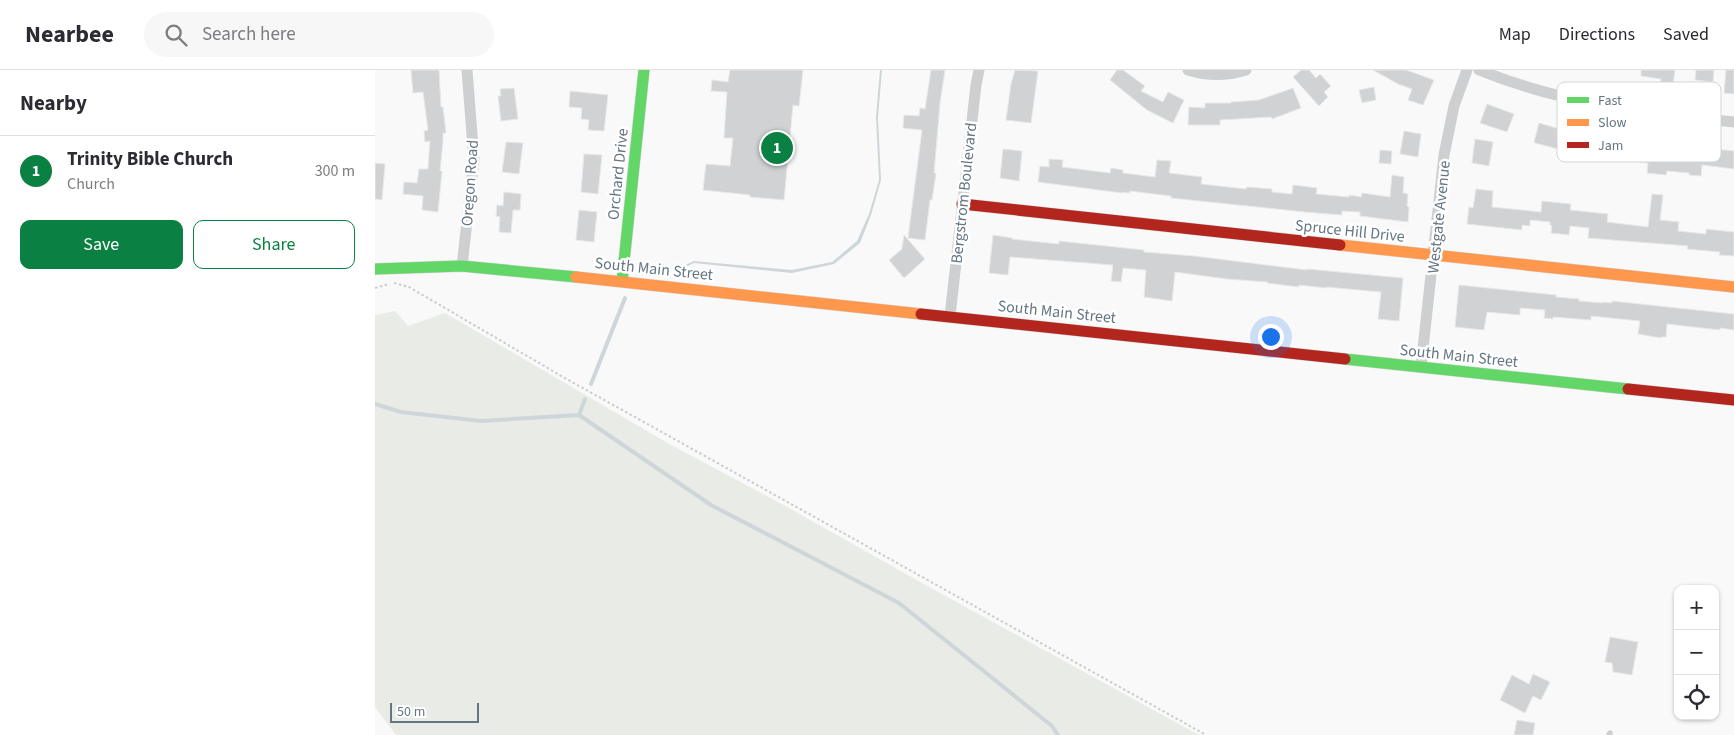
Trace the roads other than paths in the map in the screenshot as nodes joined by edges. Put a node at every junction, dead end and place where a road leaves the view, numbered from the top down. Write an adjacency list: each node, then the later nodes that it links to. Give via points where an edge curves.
1 (467, 70): 13 (street, Oregon Road, via 474,160)
2 (644, 70): 15 (street, Orchard Drive)
3 (979, 70): 11 (street, Bergstrom Boulevard)
4 (1188, 70): 5 (street, via 1218,75)
5 (1246, 70)
6 (1467, 70): 12 (street, Westgate Avenue, via 1449,126)
7 (1479, 70): 8 (street)
8 (1557, 95)
9 (1721, 121): 10 (street)
10 (1734, 122)
11 (962, 204): 12 (street, Spruce Hill Drive); 17 (street, Bergstrom Boulevard)
12 (1433, 255): 16 (street, Spruce Hill Drive); 18 (street, Westgate Avenue)
13 (462, 266): 14 (street, South Main Street); 15 (street, South Main Street)
14 (375, 269)
15 (623, 281): 17 (street, South Main Street)
16 (1734, 287)
17 (950, 316): 18 (street, South Main Street)
18 (1421, 367): 19 (street, South Main Street)
19 (1734, 400)

